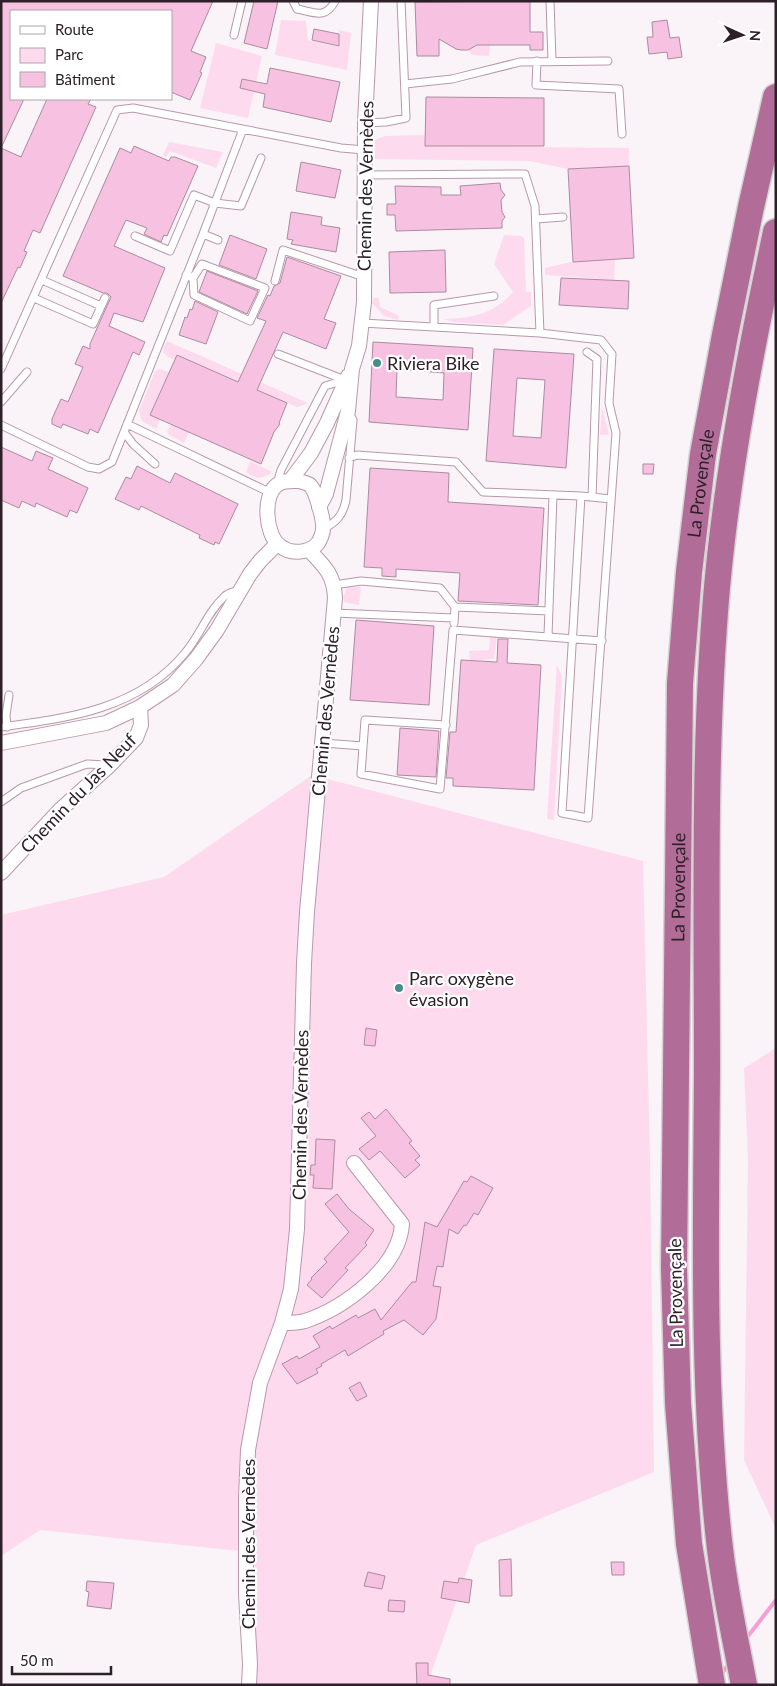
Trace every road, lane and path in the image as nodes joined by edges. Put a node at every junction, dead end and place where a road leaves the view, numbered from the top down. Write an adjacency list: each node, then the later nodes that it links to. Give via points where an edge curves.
1 (242, 1): 7 (lane)
2 (294, 1): 3 (lane, via 297,8 324,14)
3 (335, 1)
4 (371, 1): 13 (street, Chemin des Vernèdes)
5 (401, 1): 11 (lane)
6 (550, 1): 9 (lane)
7 (234, 35)
8 (536, 61): 9 (lane); 11 (lane, via 452,79); 15 (lane, via 536,85 619,90)
9 (552, 61): 10 (lane)
10 (608, 61)
11 (405, 84): 13 (lane, via 406,118)
12 (776, 97): 82 (highway, La Provençale, via 749,216 703,454 680,683 674,1268 678,1403 689,1544)
13 (365, 123): 16 (street, Chemin des Vernèdes)
14 (243, 129): 16 (lane); 19 (lane); 28 (lane, via 133,108 117,110)
15 (622, 134)
16 (365, 150): 18 (street, Chemin des Vernèdes)
17 (261, 158): 19 (lane, via 241,206)
18 (364, 175): 21 (lane, via 525,174); 27 (street, Chemin des Vernèdes)
19 (215, 202): 23 (lane); 24 (lane, via 194,195 170,251)
20 (563, 217): 21 (lane)
21 (536, 219): 36 (lane)
22 (776, 232): 83 (highway, La Provençale, via 746,376 730,484 710,687 708,1404 719,1542)
23 (203, 234): 25 (lane); 26 (lane)
24 (135, 236)
25 (218, 240)
26 (190, 277): 26 (lane, via 194,295 250,321 265,288 202,264); 44 (lane)
27 (364, 277): 29 (lane, via 282,250); 34 (street, Chemin des Vernèdes)
28 (42, 280): 31 (lane); 33 (lane)
29 (274, 281)
30 (494, 296): 35 (lane, via 434,305)
31 (34, 298): 33 (lane, via 93,324); 39 (lane)
32 (105, 298): 33 (lane)
33 (101, 306)
34 (362, 323): 35 (lane); 41 (street, Chemin des Vernèdes, via 359,346)
35 (434, 327): 36 (lane)
36 (540, 333): 54 (lane, via 602,340 612,354 609,403 616,433)
37 (587, 352): 53 (lane, via 597,359)
38 (278, 354): 41 (lane)
39 (1, 369)
40 (27, 372): 42 (lane)
41 (348, 375): 43 (street, Chemin des Vernèdes); 49 (street, Chemin des Vernèdes, via 311,453); 50 (lane, via 325,386)
42 (1, 402)
43 (348, 411): 47 (lane, via 353,420); 55 (street, Chemin des Vernèdes, via 326,494)
44 (127, 424): 46 (lane); 50 (lane)
45 (1, 425): 46 (lane, via 88,467 100,469 112,462)
46 (124, 432): 48 (lane)
47 (349, 458): 51 (lane, via 456,462 483,492); 56 (lane, via 344,511 333,524)
48 (155, 464)
49 (290, 481): 50 (street); 55 (street, via 311,486)
50 (274, 489): 57 (street, via 268,500 268,516)
51 (553, 495): 52 (lane); 62 (lane)
52 (581, 496): 53 (lane); 67 (lane)
53 (592, 497): 54 (lane)
54 (611, 499): 68 (lane)
55 (318, 507): 56 (street)
56 (323, 529): 58 (street, via 317,544)
57 (277, 544): 58 (street, via 286,550); 60 (street, via 260,561)
58 (309, 550): 59 (street, via 330,575)
59 (334, 585): 61 (lane, via 361,581 440,588); 63 (street, Chemin des Vernèdes)
60 (241, 589): 70 (street, via 196,659 173,685); 72 (lane, via 226,595 180,659 126,700 67,718)
61 (455, 607): 62 (lane); 64 (lane)
62 (549, 611): 66 (lane)
63 (334, 613): 64 (lane); 74 (street, Chemin des Vernèdes)
64 (454, 618): 65 (lane)
65 (454, 630): 66 (lane); 71 (lane)
66 (548, 636): 67 (lane)
67 (572, 639): 68 (lane); 68 (lane, via 562,813 588,818)
68 (602, 641)
69 (9, 695): 72 (lane)
70 (140, 707): 73 (street, via 106,724); 76 (street, Chemin du Jas Neuf, via 141,725 136,738)
71 (446, 725): 75 (lane, via 365,720); 75 (lane, via 440,789 361,774)
72 (4, 727)
73 (1, 743)
74 (323, 743): 75 (lane); 80 (street, Chemin des Vernèdes, via 304,963 297,1229)
75 (363, 746)
76 (110, 765): 77 (lane, via 87,764 21,788); 78 (street, Chemin du Jas Neuf, via 60,810)
77 (1, 802)
78 (1, 873)
79 (354, 1163): 80 (street, via 402,1224 401,1238 381,1272 359,1291 318,1316 303,1322)
80 (282, 1323): 81 (street, Chemin des Vernèdes, via 260,1383 248,1450 246,1594)
81 (249, 1685)
82 (712, 1685)
83 (744, 1685)

